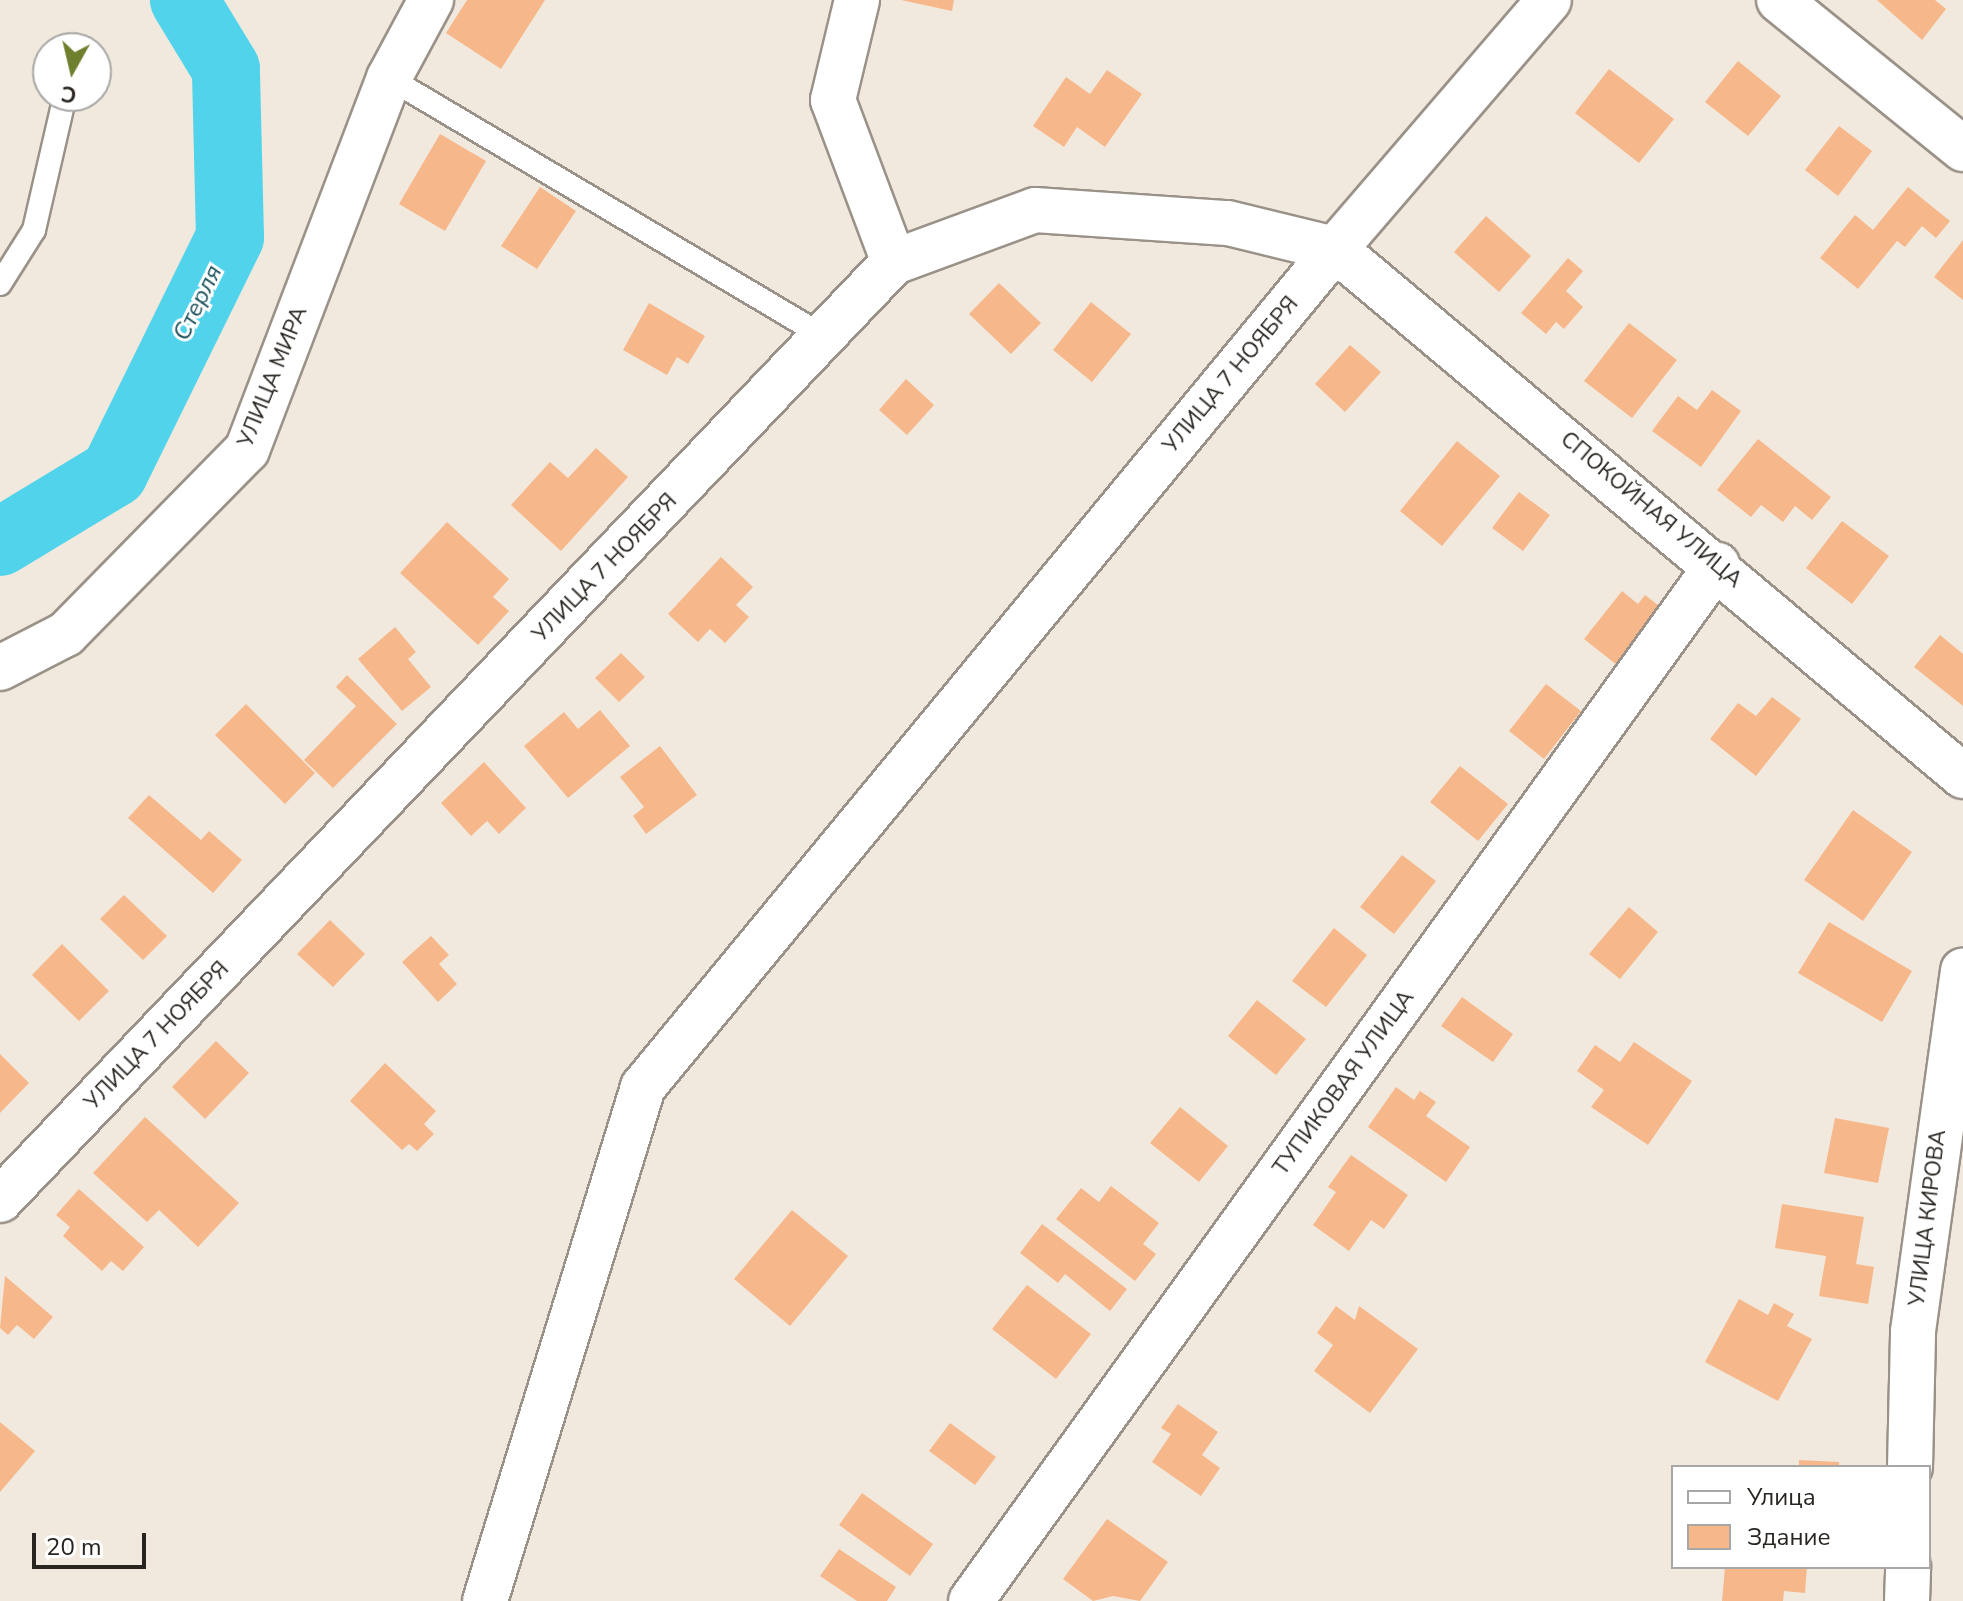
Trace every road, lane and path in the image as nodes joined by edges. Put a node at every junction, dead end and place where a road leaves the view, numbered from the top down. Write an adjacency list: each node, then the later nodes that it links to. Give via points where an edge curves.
1 (431, 0): 5 (street, УЛИЦА МИРА)
2 (857, 0): 9 (street, via 833,100)
3 (1549, 0): 8 (street, УЛИЦА 7 НОЯБРЯ)
4 (1779, 0): 7 (street)
5 (389, 78): 11 (lane); 13 (street, УЛИЦА МИРА, via 247,450 66,634)
6 (61, 112): 10 (lane, via 34,230)
7 (1963, 149)
8 (1335, 249): 9 (street, УЛИЦА 7 НОЯБРЯ, via 1228,223 1035,210); 12 (street, СПОКОЙНАЯ УЛИЦА); 19 (street, УЛИЦА 7 НОЯБРЯ, via 643,1087)
9 (894, 262): 11 (street, УЛИЦА 7 НОЯБРЯ)
10 (0, 284)
11 (825, 337): 16 (street, УЛИЦА 7 НОЯБРЯ)
12 (1717, 565): 14 (street, СПОКОЙНАЯ УЛИЦА); 20 (street, ТУПИКОВАЯ УЛИЦА)
13 (0, 668)
14 (1963, 776)
15 (1963, 970): 17 (street, УЛИЦА КИРОВА, via 1913,1331)
16 (0, 1200)
17 (1910, 1465)
18 (1908, 1569): 21 (street)
19 (485, 1601)
20 (971, 1601)
21 (1907, 1601)

